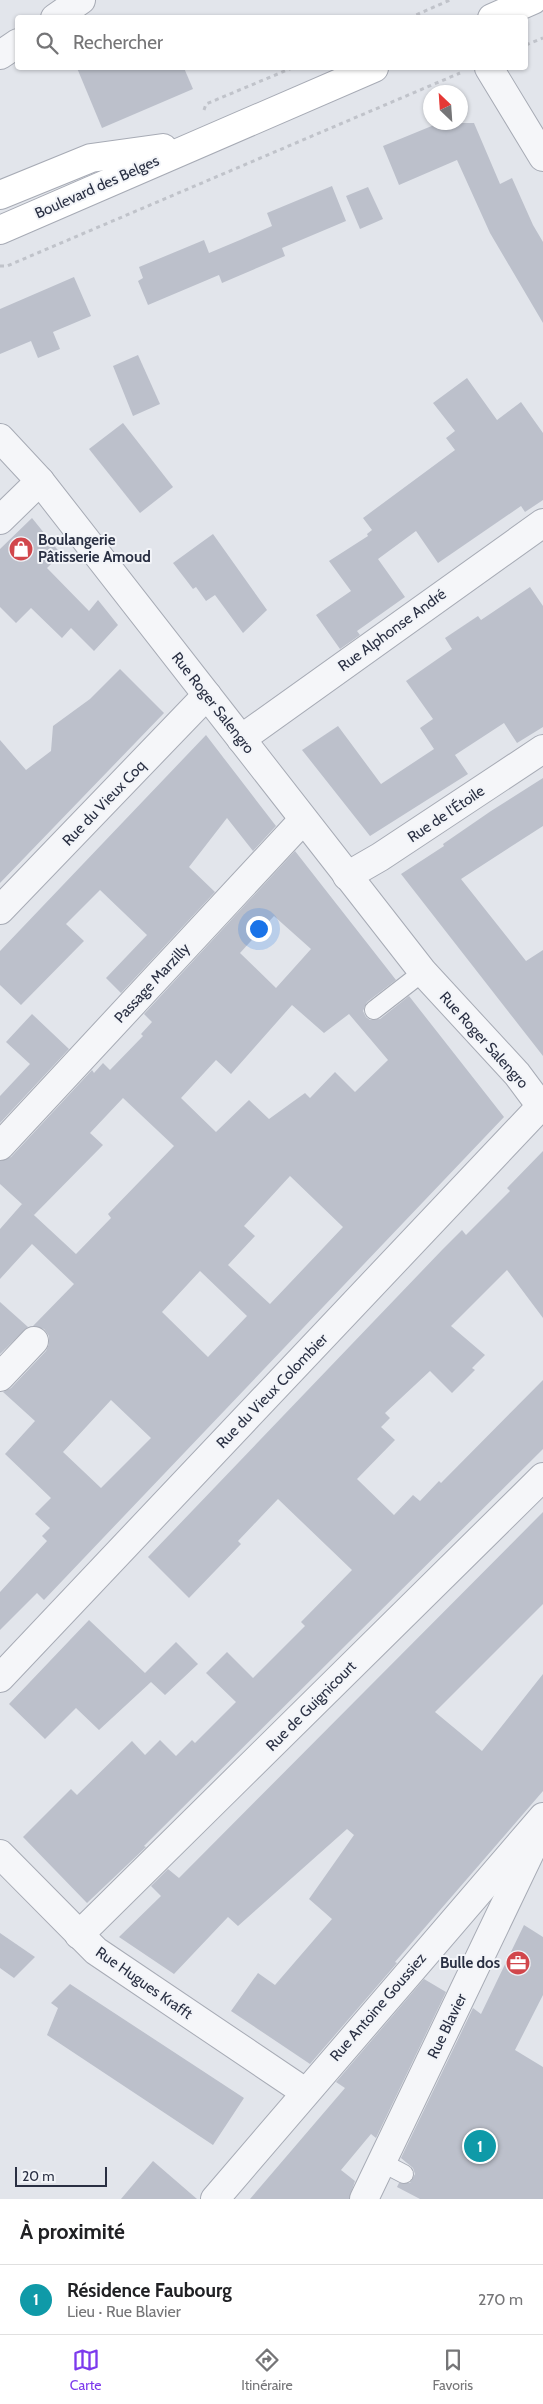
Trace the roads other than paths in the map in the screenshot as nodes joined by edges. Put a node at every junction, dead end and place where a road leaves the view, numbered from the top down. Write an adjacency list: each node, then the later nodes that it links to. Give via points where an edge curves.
1 (81, 0): 3 (street)
2 (533, 0): 4 (main road)
3 (59, 15)
4 (499, 15)
5 (15, 45): 6 (street)
6 (0, 55)
7 (369, 70): 9 (main road, Boulevard des Belges)
8 (476, 70): 10 (street)
9 (195, 144): 11 (main road, Boulevard des Belges, via 91,158); 12 (main road, Boulevard des Belges)
10 (543, 157)
11 (0, 196)
12 (0, 230)
13 (0, 438): 14 (street, Rue Roger Salengro)
14 (40, 481): 15 (street); 17 (street, Rue Roger Salengro)
15 (0, 520)
16 (543, 522): 18 (street, Rue Alphonse André)
17 (207, 695): 18 (street, Rue Roger Salengro); 22 (street, Rue du Vieux Coq)
18 (241, 739): 20 (street, Rue Roger Salengro)
19 (543, 749): 21 (street, Rue de l'Étoile)
20 (304, 820): 21 (street, Rue Roger Salengro); 26 (street, Passage Marzilly)
21 (347, 876): 23 (street, Rue Roger Salengro)
22 (0, 910)
23 (423, 972): 24 (lane); 25 (street, Rue Roger Salengro)
24 (374, 1010)
25 (543, 1107): 30 (street, Rue du Vieux Colombier)
26 (0, 1146)
27 (34, 1341): 28 (street)
28 (0, 1378)
29 (543, 1478): 33 (street, Rue de Guignicourt)
30 (0, 1678)
31 (542, 1828): 34 (street, Rue Antoine Goussiez); 35 (street, Rue Blavier, via 392,2168)
32 (0, 1854): 33 (street, Rue Hugues Krafft)
33 (79, 1935): 34 (street, Rue Hugues Krafft, via 119,1968)
34 (305, 2092): 36 (street, Rue Antoine Goussiez)
35 (365, 2198)
36 (215, 2199)

